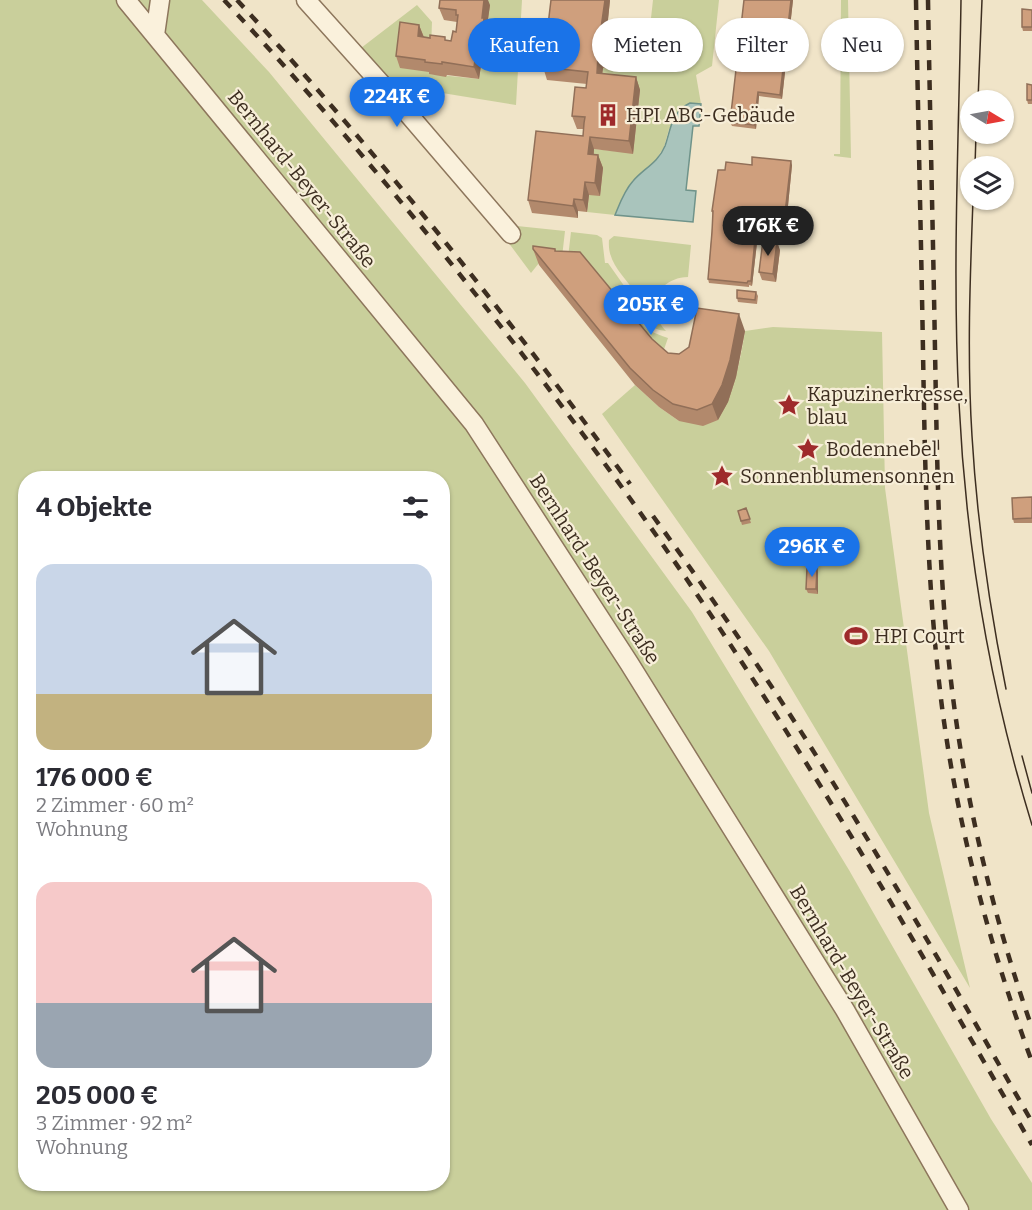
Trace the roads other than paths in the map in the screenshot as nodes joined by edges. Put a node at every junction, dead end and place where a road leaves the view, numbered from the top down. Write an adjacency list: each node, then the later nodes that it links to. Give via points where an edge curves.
1 (126, 0): 4 (street, Bernhard-Beyer-Straße)
2 (160, 0): 4 (street)
3 (306, 0): 5 (street)
4 (156, 35): 6 (street, Bernhard-Beyer-Straße, via 474,424 629,663 845,1010)
5 (511, 234)
6 (959, 1210)

